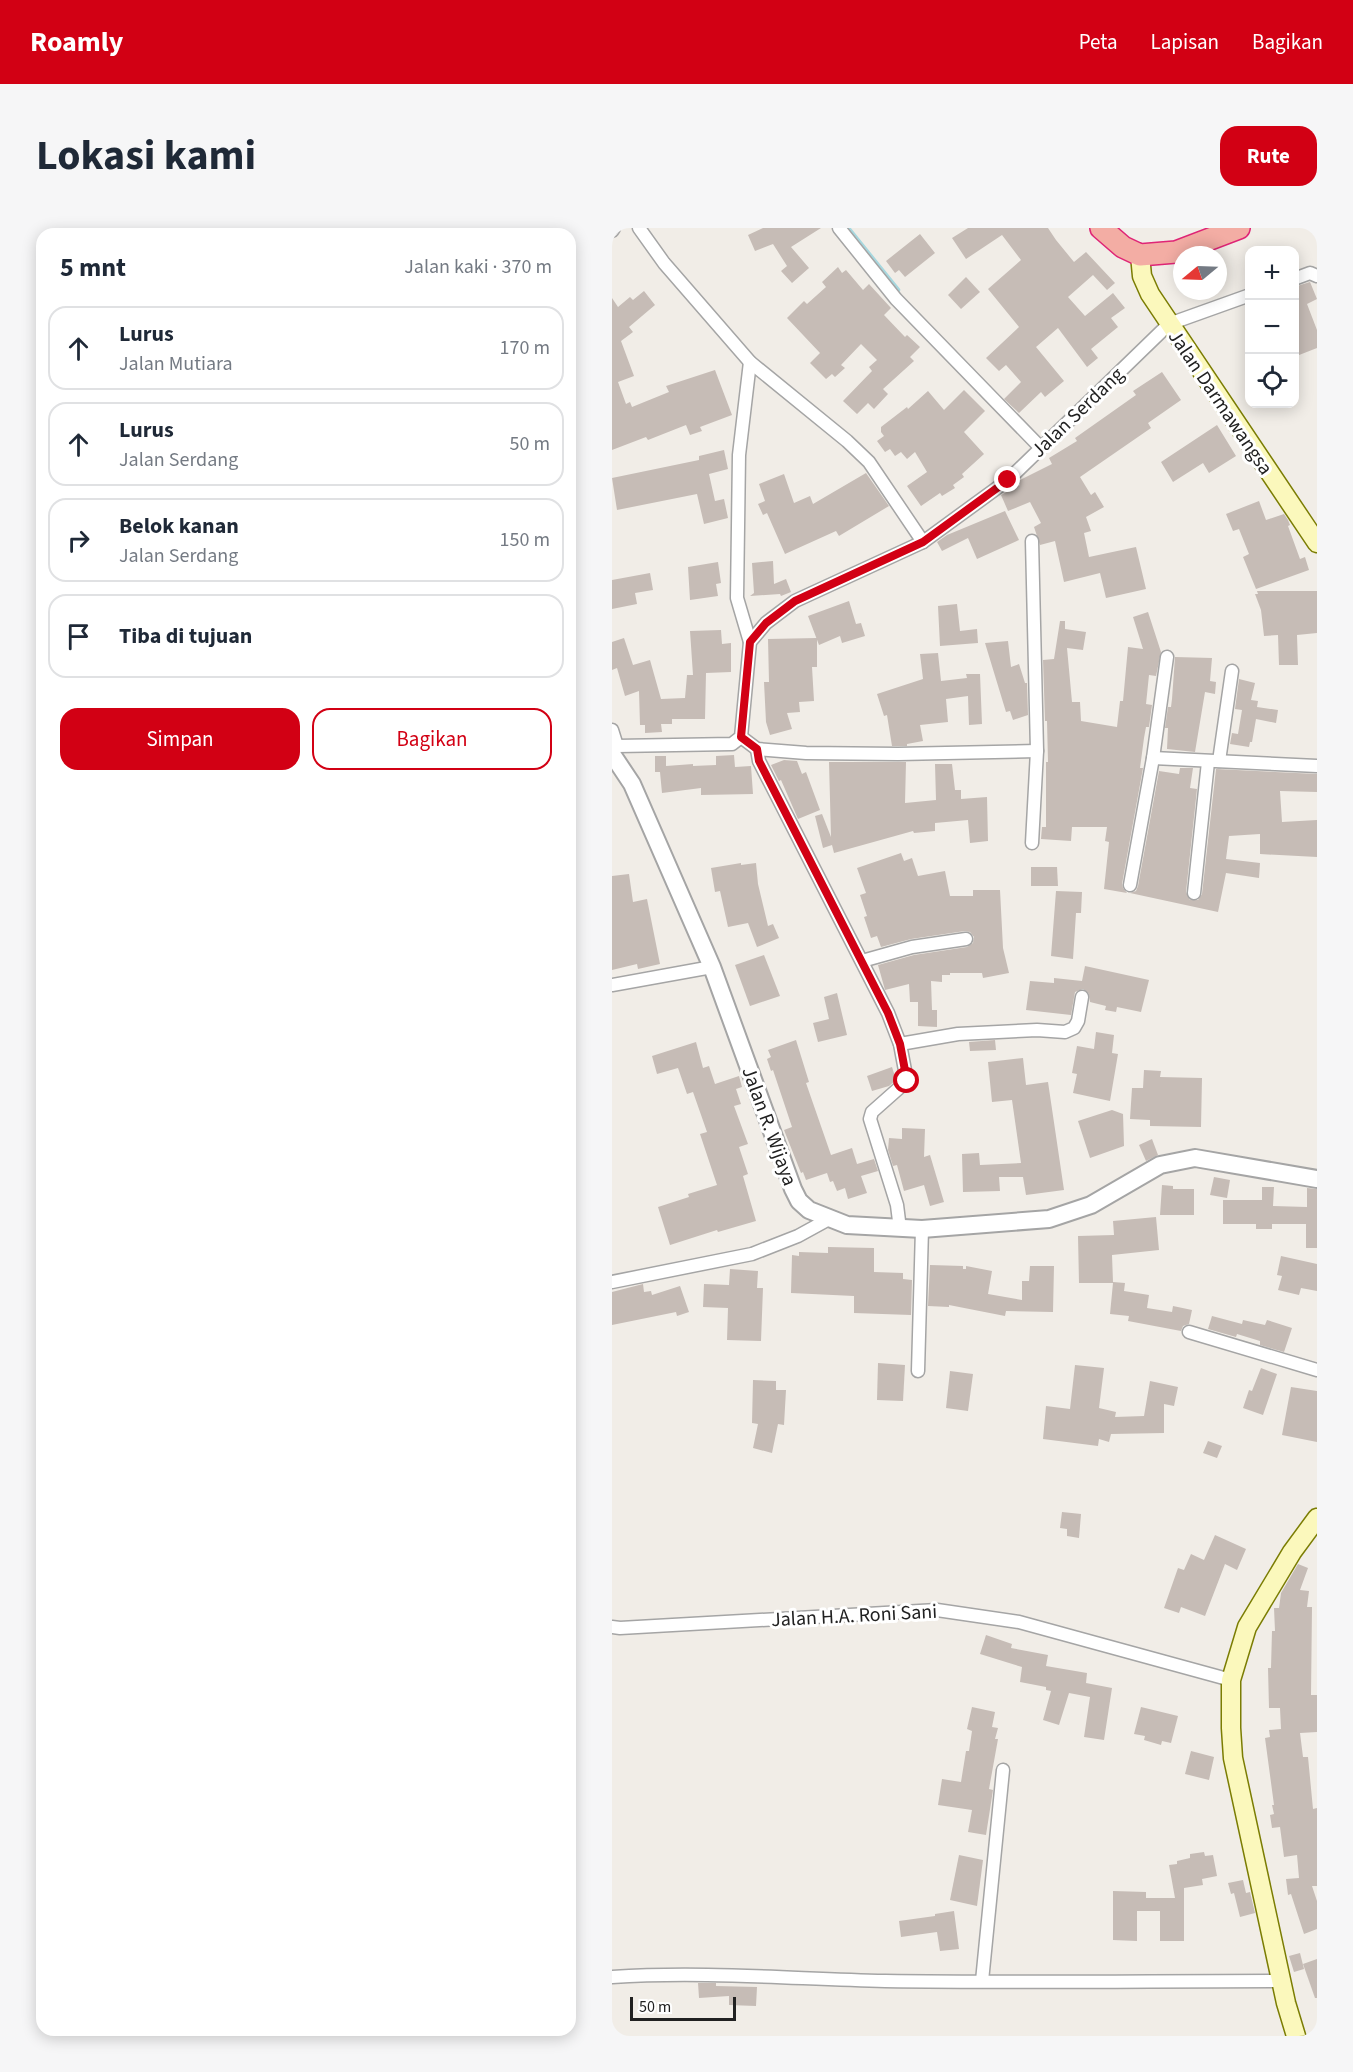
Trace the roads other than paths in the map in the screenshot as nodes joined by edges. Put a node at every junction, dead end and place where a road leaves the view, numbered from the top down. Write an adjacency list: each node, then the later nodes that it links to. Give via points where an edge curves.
1 (639, 228): 10 (street, via 664,263)
2 (839, 228): 11 (street, via 896,299)
3 (1101, 228): 5 (highway, via 1123,247)
4 (1239, 228): 5 (highway, via 1176,252)
5 (1140, 255): 9 (main road, Jalan Darmawangsa, via 1142,276)
6 (1317, 276): 7 (street, via 1310,273)
7 (1299, 277)
8 (1245, 297): 9 (street)
9 (1169, 324): 11 (street, Jalan Serdang); 14 (main road, Jalan Darmawangsa)
10 (750, 362): 13 (street, via 869,462); 15 (street, via 739,455 737,598)
11 (1040, 447): 13 (street, Jalan Serdang, via 1008,480)
12 (1032, 541): 22 (street)
13 (923, 542): 15 (street, Jalan Serdang, via 795,601 766,623)
14 (1317, 543)
15 (750, 642): 19 (street)
16 (1167, 657): 23 (street)
17 (1232, 671): 24 (street)
18 (612, 730): 21 (street)
19 (741, 737): 20 (street); 21 (street, via 732,744)
20 (757, 749): 22 (street, via 898,754); 30 (street, via 759,761)
21 (614, 750): 31 (street, Jalan R. Wijaya)
22 (1037, 751): 26 (street)
23 (1153, 758): 24 (street); 27 (street)
24 (1213, 762): 25 (street); 28 (street)
25 (1317, 766)
26 (1032, 843)
27 (1130, 885)
28 (1194, 893)
29 (966, 939): 30 (street, via 912,947)
30 (862, 961): 34 (street)
31 (712, 967): 32 (street); 36 (street, Jalan R. Wijaya, via 793,1189 809,1210)
32 (612, 985)
33 (1082, 997): 34 (street, via 1078,1021 1065,1032 958,1034)
34 (900, 1044): 37 (street, via 907,1081 872,1112 870,1119)
35 (1317, 1179): 38 (street, Jalan R. Wijaya, via 1195,1158 1160,1165 1091,1205 1048,1219)
36 (828, 1219): 37 (street, Jalan R. Wijaya, via 847,1225); 39 (street, via 752,1254)
37 (900, 1229): 38 (street, Jalan R. Wijaya)
38 (922, 1229): 42 (street)
39 (612, 1282)
40 (1189, 1332): 41 (street)
41 (1317, 1370)
42 (918, 1371)
43 (1317, 1518): 45 (main road, via 1247,1627)
44 (612, 1627): 45 (street, Jalan H.A. Roni Sani, via 936,1610 1019,1622)
45 (1231, 1680): 49 (main road, via 1233,1758)
46 (1003, 1770): 48 (street)
47 (612, 1977): 48 (street)
48 (982, 1981): 49 (street)
49 (1282, 1981): 50 (main road)
50 (1296, 2036)

